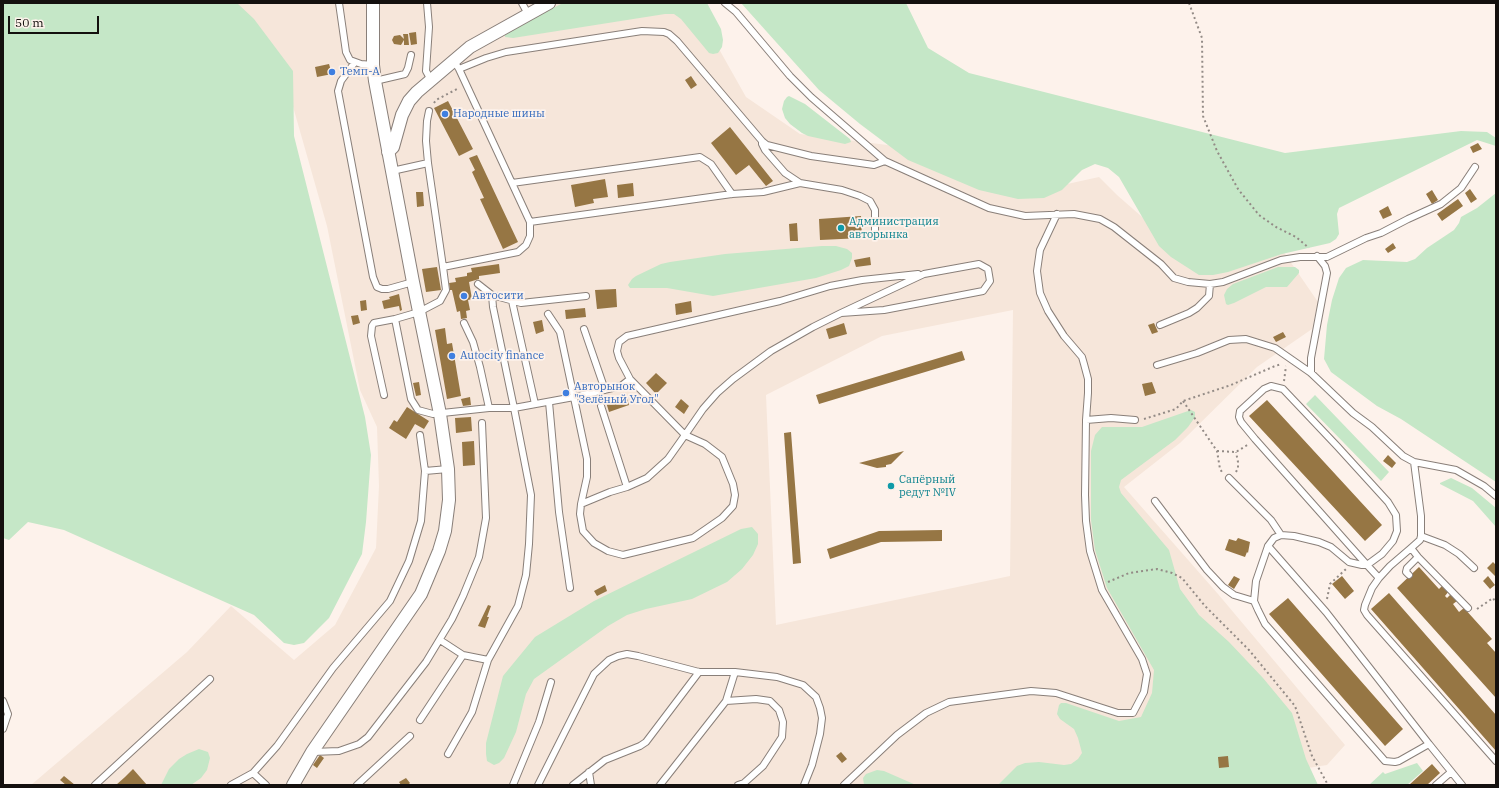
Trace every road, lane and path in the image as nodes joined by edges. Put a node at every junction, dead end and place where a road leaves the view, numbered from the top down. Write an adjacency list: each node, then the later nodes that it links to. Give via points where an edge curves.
1 (339, 3): 10 (lane, via 346,52 350,60)
2 (373, 3): 11 (street)
3 (427, 3): 13 (lane, via 429,27 426,71)
4 (522, 3): 8 (lane)
5 (549, 3): 8 (street)
6 (725, 3): 20 (lane, via 736,12 811,98)
7 (1189, 3): 30 (path, via 1202,38 1203,116 1217,151 1238,189 1259,215 1296,237)
8 (528, 14): 12 (street, via 470,47)
9 (411, 55): 14 (lane, via 404,74)
10 (355, 62): 11 (lane); 33 (lane, via 341,81 338,91 374,277 377,287 382,290)
11 (373, 65): 14 (street)
12 (456, 65): 13 (street); 18 (lane, via 506,52 642,31 664,32 677,41); 24 (lane)
13 (431, 80): 19 (street, via 409,101 393,146)
14 (375, 81): 19 (street)
15 (451, 92): 16 (path)
16 (436, 100)
17 (429, 111): 21 (lane, via 426,141)
18 (762, 141): 20 (lane, via 778,148 811,156 874,165); 25 (lane, via 765,150 785,172)
19 (388, 152): 23 (street)
20 (886, 161): 27 (lane, via 989,208 1025,216)
21 (428, 163): 23 (lane); 31 (lane)
22 (1475, 167): 30 (lane, via 1461,188 1440,204 1327,257)
23 (392, 170): 33 (street)
24 (512, 183): 26 (lane, via 700,157 711,164); 28 (lane)
25 (800, 183): 26 (lane, via 763,192); 29 (lane, via 842,190 870,201 876,210)
26 (732, 194): 28 (lane)
27 (1057, 214): 35 (lane, via 1074,214 1100,220 1114,227 1161,264 1174,278); 60 (lane, via 1040,250 1037,272 1040,293 1048,311 1082,357 1088,379)
28 (530, 222): 31 (lane, via 530,236 526,245 518,252)
29 (875, 232)
30 (1316, 256): 35 (lane, via 1281,260 1223,282); 47 (lane, via 1325,266 1327,273 1311,358)
31 (443, 267): 39 (lane, via 446,290 440,301)
32 (924, 274): 40 (lane); 40 (lane, via 979,264 988,269 990,281 983,291 884,310); 48 (lane, via 830,286 780,301 627,336 619,342 617,351)
33 (413, 282): 39 (street)
34 (478, 284): 36 (lane)
35 (1210, 284): 44 (lane, via 1209,296 1197,308)
36 (492, 295): 38 (lane); 58 (lane)
37 (586, 296): 38 (lane, via 521,303)
38 (512, 301): 55 (lane)
39 (420, 312): 42 (lane); 59 (street)
40 (841, 313): 64 (lane, via 771,351 733,379 712,398)
41 (548, 314): 52 (lane, via 560,332)
42 (395, 318): 51 (lane, via 374,323 372,326); 59 (lane, via 414,406 421,411)
43 (464, 323): 57 (lane, via 480,367)
44 (1160, 324)
45 (584, 329): 50 (lane)
46 (1157, 365): 47 (lane, via 1229,340 1246,339 1275,348)
47 (1311, 373): 68 (lane, via 1353,413 1403,456)
48 (630, 379): 50 (lane, via 621,386); 64 (lane)
49 (1282, 389): 53 (path, via 1287,363); 65 (lane, via 1271,386 1264,389 1240,410 1239,417); 82 (lane, via 1363,474 1396,515 1397,531 1393,541 1382,554)
50 (605, 390): 52 (lane)
51 (384, 395)
52 (574, 397): 54 (lane); 75 (lane, via 587,459 587,477)
53 (1183, 401): 61 (path, via 1176,410); 66 (path)
54 (549, 402): 55 (lane); 87 (lane, via 559,512)
55 (535, 404): 58 (lane)
56 (601, 406): 72 (lane)
57 (489, 408): 58 (lane); 59 (lane)
58 (514, 408): 95 (lane, via 531,495 526,575 518,606)
59 (440, 414): 69 (street)
60 (1086, 420): 61 (lane); 86 (lane, via 1086,521 1090,551)
61 (1135, 420)
62 (482, 423): 93 (lane, via 486,518 479,557 463,596)
63 (420, 435): 70 (lane)
64 (685, 435): 72 (lane, via 668,459 647,478); 75 (lane, via 705,444 722,457 735,495 733,506 722,518 693,538 623,555 608,551 594,543 583,531)
65 (1255, 440): 67 (path); 82 (lane)
66 (1217, 451): 67 (path); 71 (path, via 1220,469)
67 (1236, 452): 71 (path, via 1238,468)
68 (1414, 462): 73 (lane, via 1456,470); 77 (lane)
69 (448, 469): 70 (lane); 106 (street, via 449,500 445,531 435,564 424,588)
70 (425, 471): 111 (lane, via 421,521 409,561 390,601 332,668 277,746)
71 (1230, 478): 76 (lane, via 1271,520)
72 (627, 487): 75 (lane)
73 (1496, 496)
74 (1155, 500): 88 (lane, via 1223,587 1234,595)
75 (581, 504)
76 (1281, 535): 78 (lane, via 1274,538); 81 (lane, via 1294,536 1331,547)
77 (1421, 536): 79 (lane); 83 (lane, via 1445,545)
78 (1268, 546): 88 (lane, via 1256,581); 92 (lane)
79 (1412, 548): 80 (lane); 85 (lane)
80 (1418, 558): 84 (lane, via 1407,568 1406,572); 91 (lane)
81 (1352, 563): 82 (lane); 92 (path, via 1330,584)
82 (1367, 565): 85 (lane)
83 (1474, 568)
84 (1409, 575)
85 (1379, 578): 108 (lane, via 1365,605 1367,615)
86 (1101, 586): 124 (lane, via 1142,659 1147,674 1144,692 1133,714 1118,713 1056,693 1031,691 949,702 926,713 897,735); 125 (path, via 1129,572 1157,569 1182,578 1205,606 1258,660 1295,706 1312,756)
87 (570, 588)
88 (1254, 601): 105 (lane, via 1265,624 1385,761 1399,761)
89 (1496, 603): 90 (path, via 1492,598)
90 (1482, 606)
91 (1468, 608)
92 (1326, 612): 105 (lane)
93 (440, 640): 94 (lane); 106 (lane, via 368,737 354,746 339,751)
94 (463, 655): 95 (lane); 102 (lane)
95 (488, 660): 107 (lane, via 472,712)
96 (699, 672): 97 (lane); 109 (lane, via 646,742 605,760); 118 (lane, via 627,654 610,660 594,674)
97 (735, 672): 101 (lane); 123 (lane, via 777,677 803,685 816,697 822,718 820,734)
98 (210, 680): 112 (lane)
99 (551, 682): 117 (lane)
100 (3, 701): 103 (lane, via 8,714)
101 (726, 701): 121 (lane); 122 (lane, via 756,699 770,702 779,710 784,722 782,738 763,766 744,783)
102 (420, 720)
103 (3, 729)
104 (410, 736): 116 (lane)
105 (1429, 744): 110 (lane)
106 (312, 752): 115 (street)
107 (448, 754)
108 (1496, 761)
109 (589, 772): 119 (lane); 120 (lane)
110 (1451, 772): 126 (lane); 127 (lane)
111 (253, 773): 113 (lane); 114 (lane)
112 (95, 785)
113 (231, 785)
114 (266, 785)
115 (293, 785)
116 (357, 785)
117 (513, 785)
118 (538, 785)
119 (573, 785)
120 (591, 785)
121 (660, 785)
122 (738, 785)
123 (804, 785)
124 (844, 785)
125 (1328, 785)
126 (1436, 785)
127 (1462, 785)

